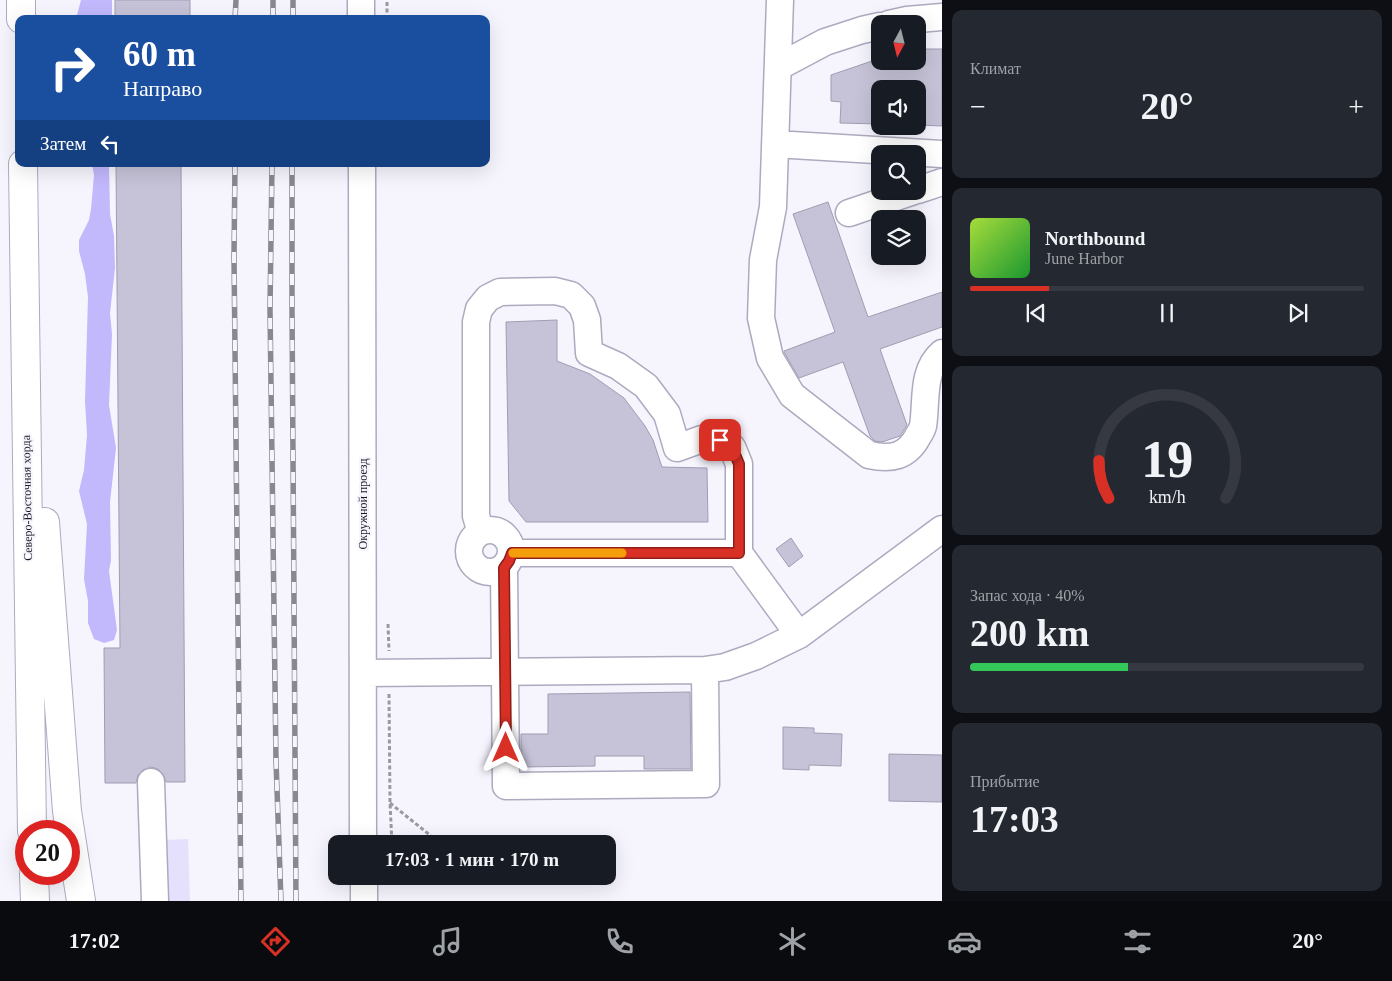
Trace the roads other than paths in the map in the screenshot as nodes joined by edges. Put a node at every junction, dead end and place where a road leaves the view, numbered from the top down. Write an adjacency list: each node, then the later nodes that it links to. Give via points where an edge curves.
1 (20, 0): 4 (main road)
2 (361, 0): 5 (street)
3 (780, 0): 9 (street)
4 (21, 15)
5 (361, 15)
6 (942, 17): 7 (street)
7 (926, 18)
8 (871, 28): 9 (street, via 825,42)
9 (778, 67): 10 (street)
10 (775, 144): 11 (street); 19 (street, via 773,208 763,260 761,318 770,358 792,395 869,455 883,458 901,454 913,445 922,428 926,380)
11 (942, 154)
12 (23, 167): 18 (main road, Северо-Восточная хорда)
13 (362, 167): 27 (street, Окружной проезд)
14 (942, 182): 15 (street)
15 (926, 188)
16 (887, 200): 17 (street)
17 (849, 212)
18 (24, 249): 29 (main road, Северо-Восточная хорда); 34 (main road, via 67,811)
19 (942, 353)
20 (942, 529): 24 (street)
21 (481, 532): 22 (street, via 476,516 476,322 479,308 500,292 555,290 571,295 582,306 587,320 589,353 618,366 646,386 667,414 676,448 702,439 720,440 732,447 739,464); 23 (street, via 492,530 506,537 510,545); 23 (street, via 471,541 469,550 474,565 480,571 497,572)
22 (739, 553): 23 (street); 24 (street)
23 (508, 560): 26 (street)
24 (799, 635): 25 (street, via 756,656)
25 (705, 670): 26 (street); 26 (street, via 706,784 506,786)
26 (505, 672): 27 (street)
27 (363, 673): 30 (street, Окружной проезд)
28 (151, 782): 35 (street)
29 (32, 820)
30 (364, 835)
31 (34, 885): 33 (main road)
32 (364, 885): 36 (street)
33 (35, 901)
34 (81, 901)
35 (155, 901)
36 (364, 901)

